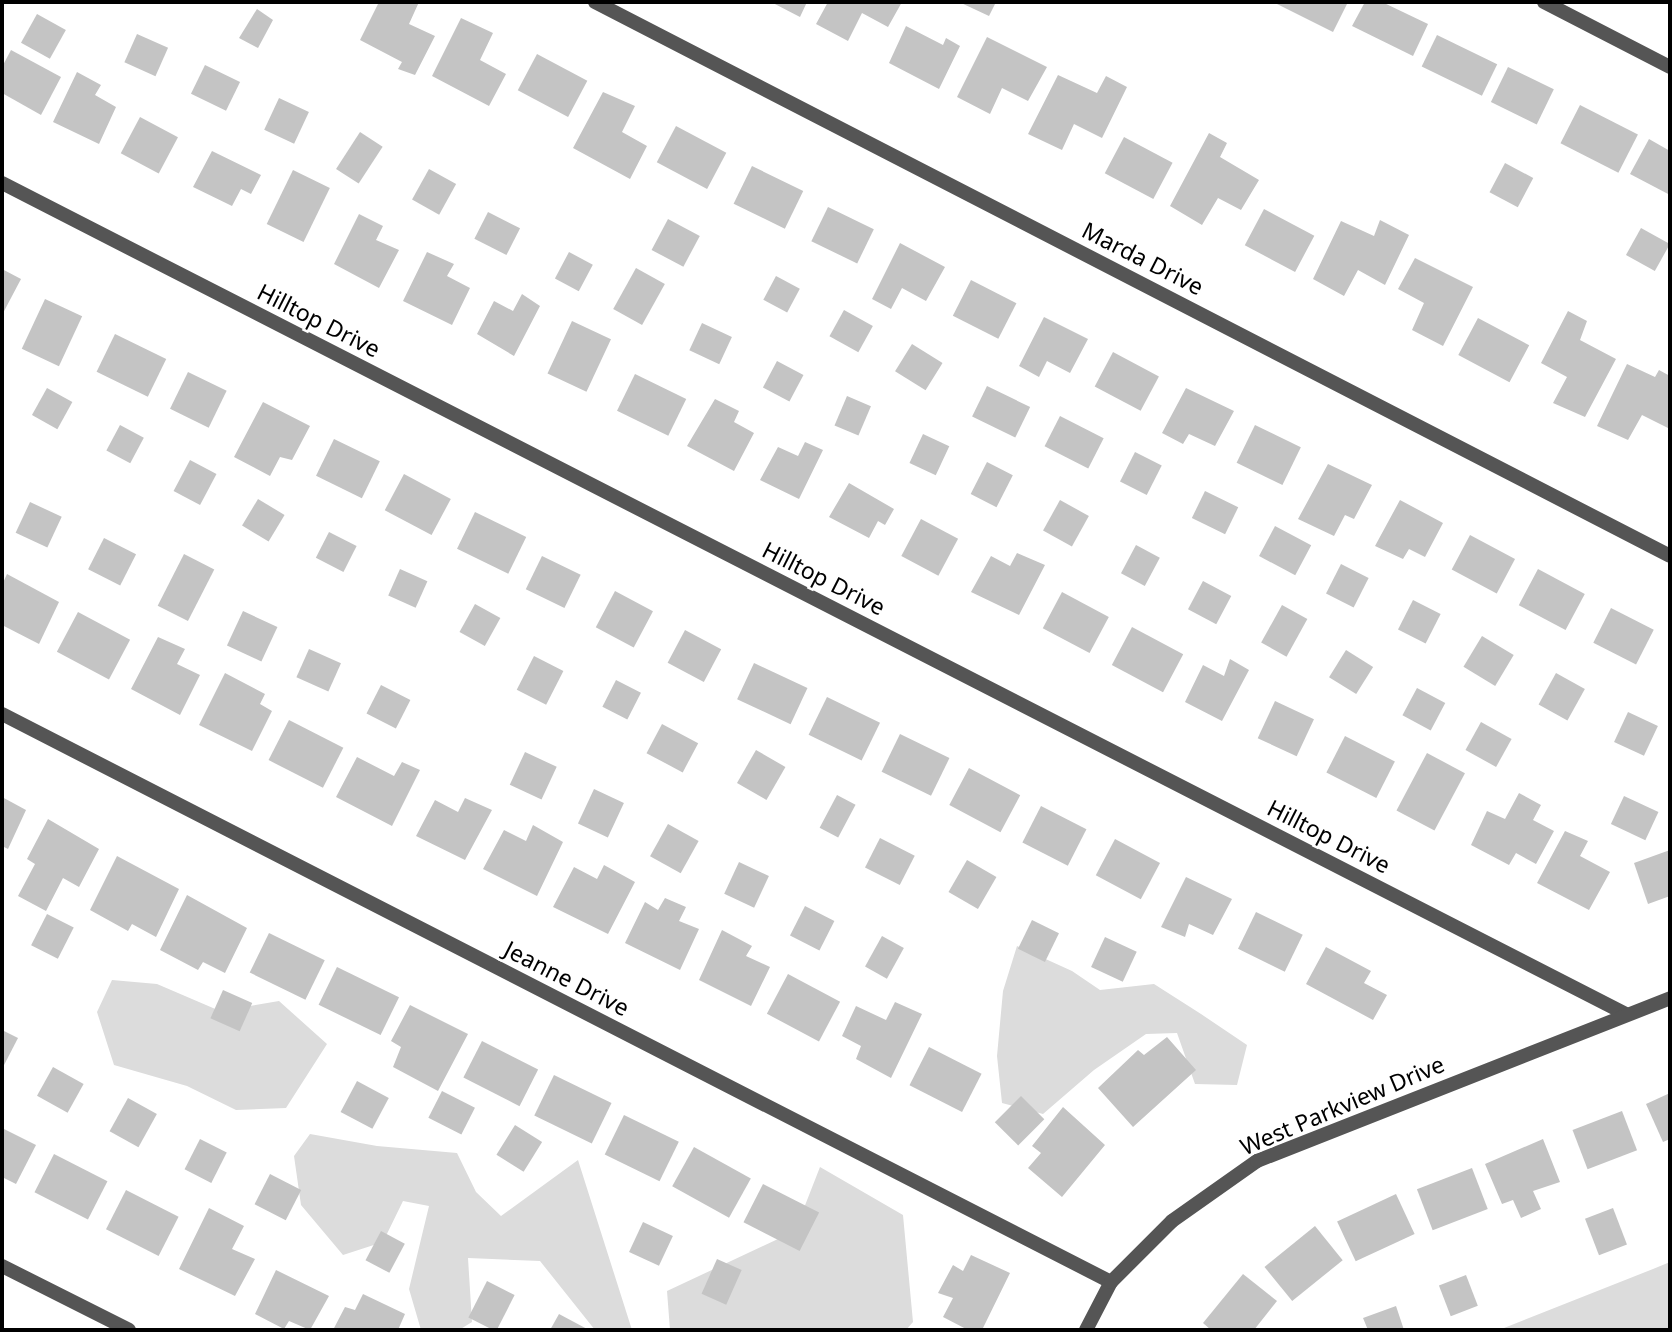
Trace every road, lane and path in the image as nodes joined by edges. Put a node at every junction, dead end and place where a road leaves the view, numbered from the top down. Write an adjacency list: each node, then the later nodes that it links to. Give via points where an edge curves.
1 (595, 2): 5 (street, Marda Drive)
2 (1545, 2): 3 (street)
3 (1670, 67)
4 (2, 183): 8 (street, Hilltop Drive)
5 (1670, 556)
6 (2, 715): 10 (street, Jeanne Drive)
7 (1670, 998): 8 (street, West Parkview Drive)
8 (1626, 1014): 10 (street, West Parkview Drive, via 1256,1161 1172,1221)
9 (2, 1266): 11 (street)
10 (1111, 1282): 12 (street, West Parkview Drive)
11 (129, 1330)
12 (1086, 1330)

